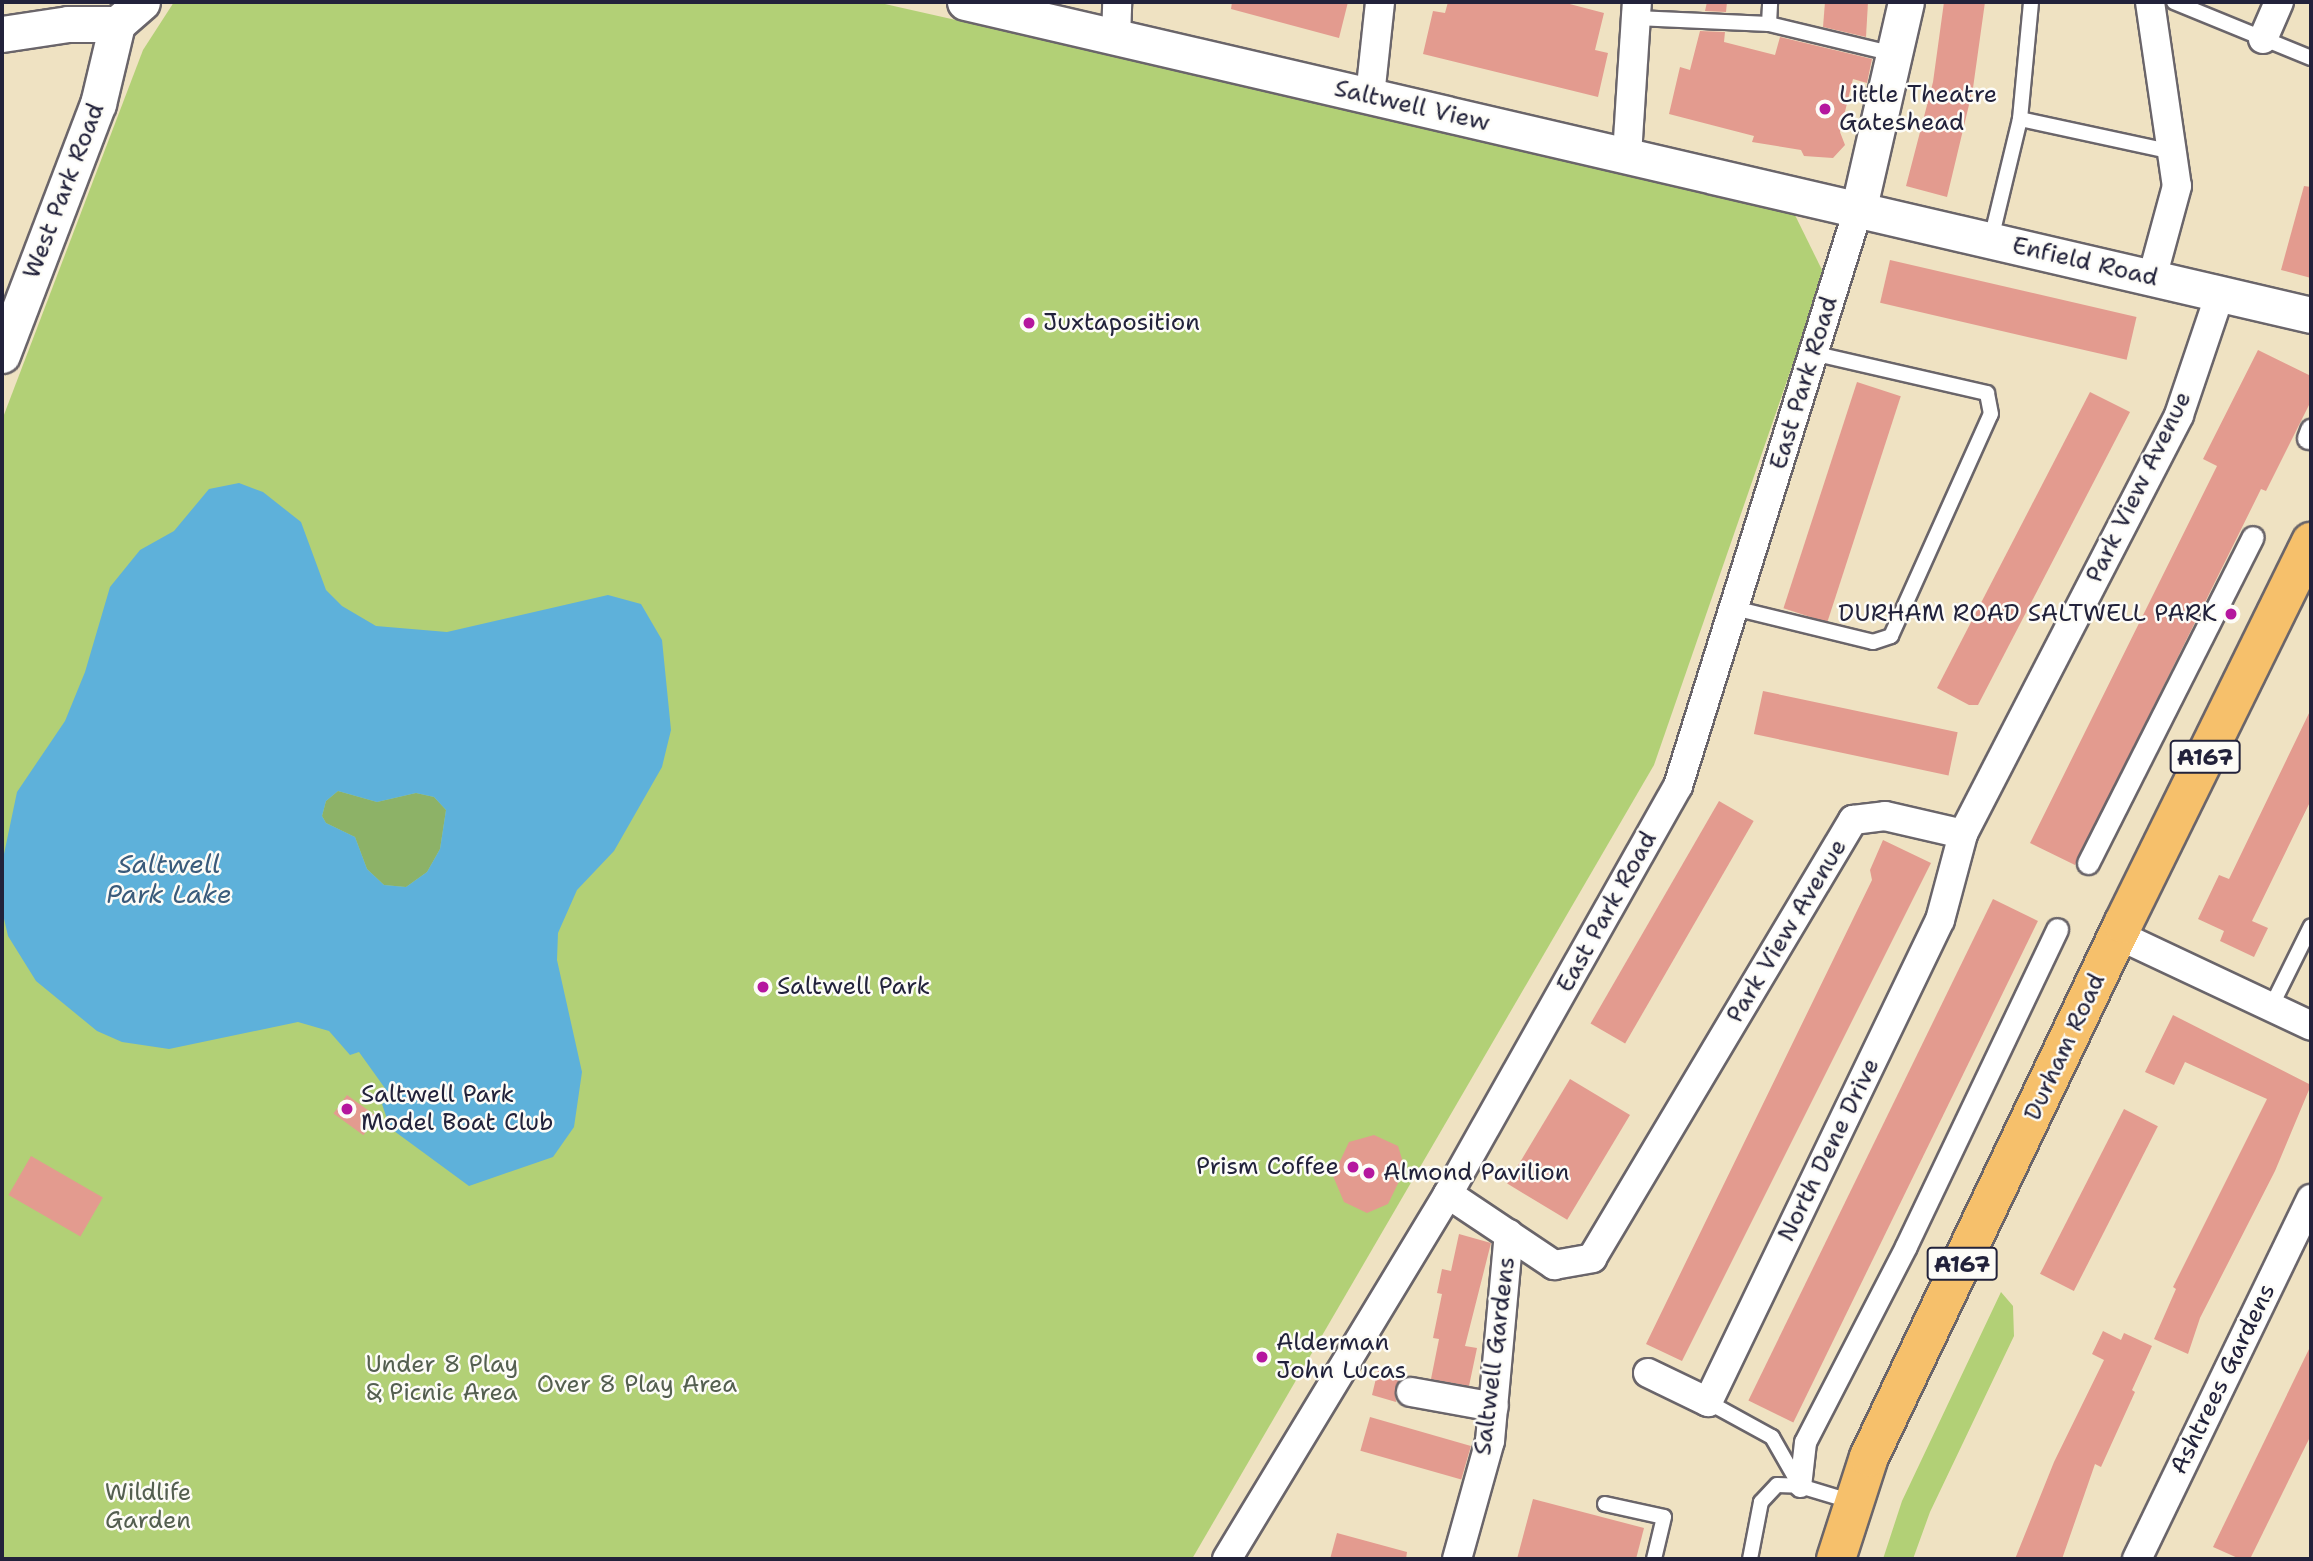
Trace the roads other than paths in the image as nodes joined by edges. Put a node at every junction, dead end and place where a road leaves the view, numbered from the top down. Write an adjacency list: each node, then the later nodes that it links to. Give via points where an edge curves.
1 (965, 2): 14 (street, Saltwell View)
2 (1117, 2): 14 (street)
3 (1380, 2): 18 (street)
4 (1770, 2): 12 (lane)
5 (1906, 2): 16 (street)
6 (2031, 2): 19 (lane)
7 (2150, 2): 20 (street)
8 (2174, 2): 15 (lane)
9 (2279, 2): 15 (street)
10 (123, 9): 13 (street, via 68,24); 28 (street, West Park Road, via 98,104)
11 (1637, 10): 12 (lane); 21 (street)
12 (1769, 24): 16 (lane)
13 (2, 34)
14 (1116, 38): 18 (street, Saltwell View)
15 (2263, 39): 17 (lane)
16 (1896, 54): 22 (street)
17 (2311, 58)
18 (1370, 96): 21 (street, Saltwell View)
19 (2020, 119): 20 (lane); 23 (lane)
20 (2172, 152): 24 (street, via 2177,186)
21 (1627, 155): 22 (street, Saltwell View)
22 (1859, 207): 23 (street, Enfield Road); 27 (street, East Park Road)
23 (1991, 239): 24 (street, Enfield Road)
24 (2152, 278): 25 (street, Enfield Road)
25 (2220, 293): 26 (street, Enfield Road); 32 (street, Park View Avenue, via 2179,415)
26 (2311, 315)
27 (1813, 353): 31 (street, East Park Road); 31 (lane, via 1987,394 1991,414 1891,636 1873,642)
28 (2, 355)
29 (2253, 537): 33 (street)
30 (2311, 542): 36 (main road, Durham Road / A167)
31 (1734, 608): 39 (street, East Park Road, via 1678,786)
32 (1964, 834): 41 (street, Park View Avenue, via 1885,816 1853,820 1592,1258 1554,1265); 44 (street, North Dene Drive, via 1940,920)
33 (2088, 863)
34 (2311, 926): 37 (lane)
35 (2057, 929): 46 (street, via 1906,1246 1805,1442)
36 (2118, 935): 37 (street); 47 (main road, Durham Road / A167, via 1869,1457)
37 (2270, 1007): 38 (street)
38 (2311, 1026)
39 (1448, 1194): 41 (street, Park View Avenue); 49 (street, East Park Road)
40 (2311, 1199): 54 (street, Ashtrees Gardens)
41 (1509, 1234): 45 (street, Saltwell Gardens)
42 (1648, 1373): 44 (street)
43 (1411, 1392): 45 (street)
44 (1707, 1402): 46 (lane, via 1772,1437)
45 (1494, 1408): 50 (street, Saltwell Gardens, via 1490,1441)
46 (1800, 1486): 47 (lane); 52 (lane, via 1777,1485 1761,1502)
47 (1854, 1503): 53 (main road, Durham Road / A167)
48 (1605, 1504): 51 (lane, via 1664,1517)
49 (1227, 1559)
50 (1457, 1559)
51 (1654, 1559)
52 (1750, 1559)
53 (1836, 1559)
54 (2137, 1559)

